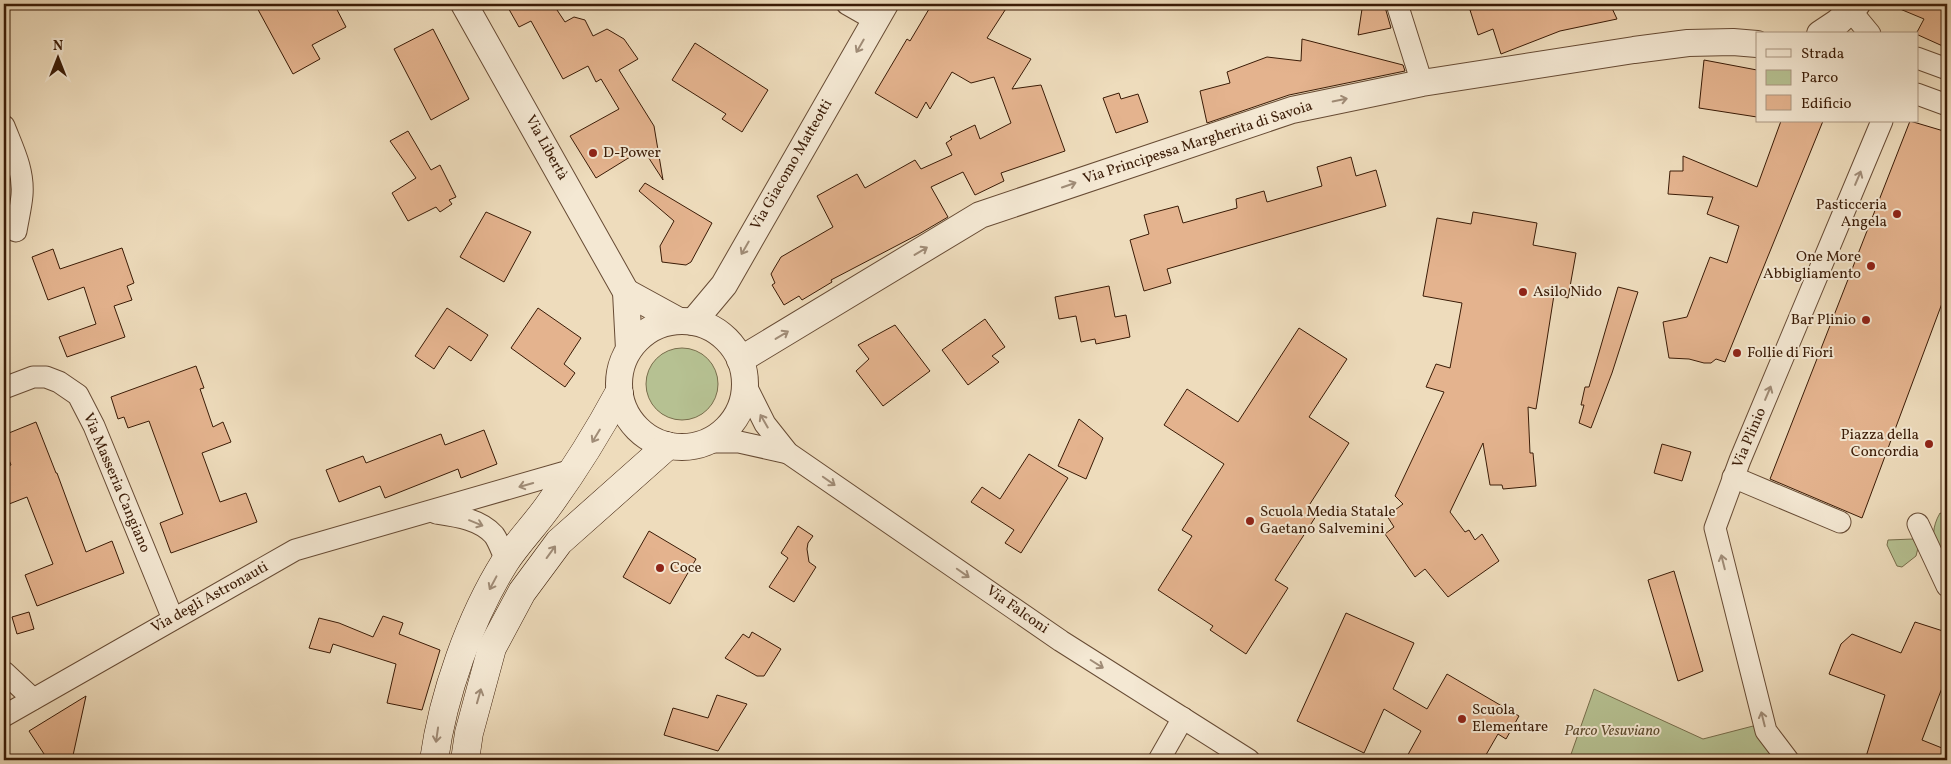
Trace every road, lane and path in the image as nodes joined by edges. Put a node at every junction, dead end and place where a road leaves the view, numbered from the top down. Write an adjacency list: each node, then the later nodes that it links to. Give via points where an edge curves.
1 (464, 4): 17 (street, Via Libertà)
2 (847, 4): 5 (street)
3 (1398, 4): 11 (street)
4 (1854, 8): 6 (street); 7 (street)
5 (880, 12): 18 (street, Via Giacomo Matteotti, one-way to 18, via 724,285)
6 (1823, 32)
7 (1869, 32)
8 (1756, 44): 11 (street, Via Principessa Margherita di Savoia, via 1688,43)
9 (1918, 58): 10 (street)
10 (1947, 69)
11 (1422, 83): 20 (street, Via Principessa Margherita di Savoia, one-way to 11, via 980,215 1292,110)
12 (1918, 94): 13 (street)
13 (1947, 105)
14 (1882, 122): 27 (street, Via Plinio, one-way to 14)
15 (4, 126): 16 (street, via 22,180)
16 (16, 231)
17 (626, 292): 18 (street); 19 (street, Via Libertà)
18 (686, 322): 19 (street, via 662,324 640,336); 20 (street, via 714,330 728,341)
19 (629, 349): 22 (street, via 618,377)
20 (743, 372): 23 (street, via 743,400 735,418 721,434); 25 (street, Via Falconi, one-way to 20, via 765,424)
21 (4, 388): 33 (street, Via Masseria Cangiano, via 33,377 46,377 60,382 78,395 94,426)
22 (619, 393): 24 (street, via 622,407 633,425 649,439); 26 (main road, one-way to 26)
23 (708, 442): 24 (street, via 687,447); 25 (street, Via Falconi, via 739,442)
24 (667, 446): 39 (main road, one-way to 24, via 492,648 522,592 558,542)
25 (788, 453): 37 (street, Via Falconi, one-way to 37, via 1061,641)
26 (572, 470): 28 (street, Via degli Astronauti, one-way to 28); 31 (main road, via 549,506)
27 (1734, 477): 29 (street); 42 (street, Via Plinio, one-way to 27, via 1766,731 1715,528)
28 (429, 512): 31 (street, Via degli Astronauti, one-way to 31, via 458,516 483,525 495,536); 33 (street, Via degli Astronauti, via 295,550)
29 (1840, 522)
30 (1918, 524): 32 (street)
31 (506, 560): 38 (main road, one-way to 38, via 472,626 455,673 439,726)
32 (1947, 586)
33 (173, 619): 35 (street, Via degli Astronauti)
34 (4, 672): 35 (street)
35 (33, 699): 36 (street, Via degli Astronauti)
36 (4, 716)
37 (1184, 718): 40 (street); 41 (street, Via Falconi)
38 (434, 760)
39 (465, 760)
40 (1159, 760)
41 (1249, 760)
42 (1788, 760)

